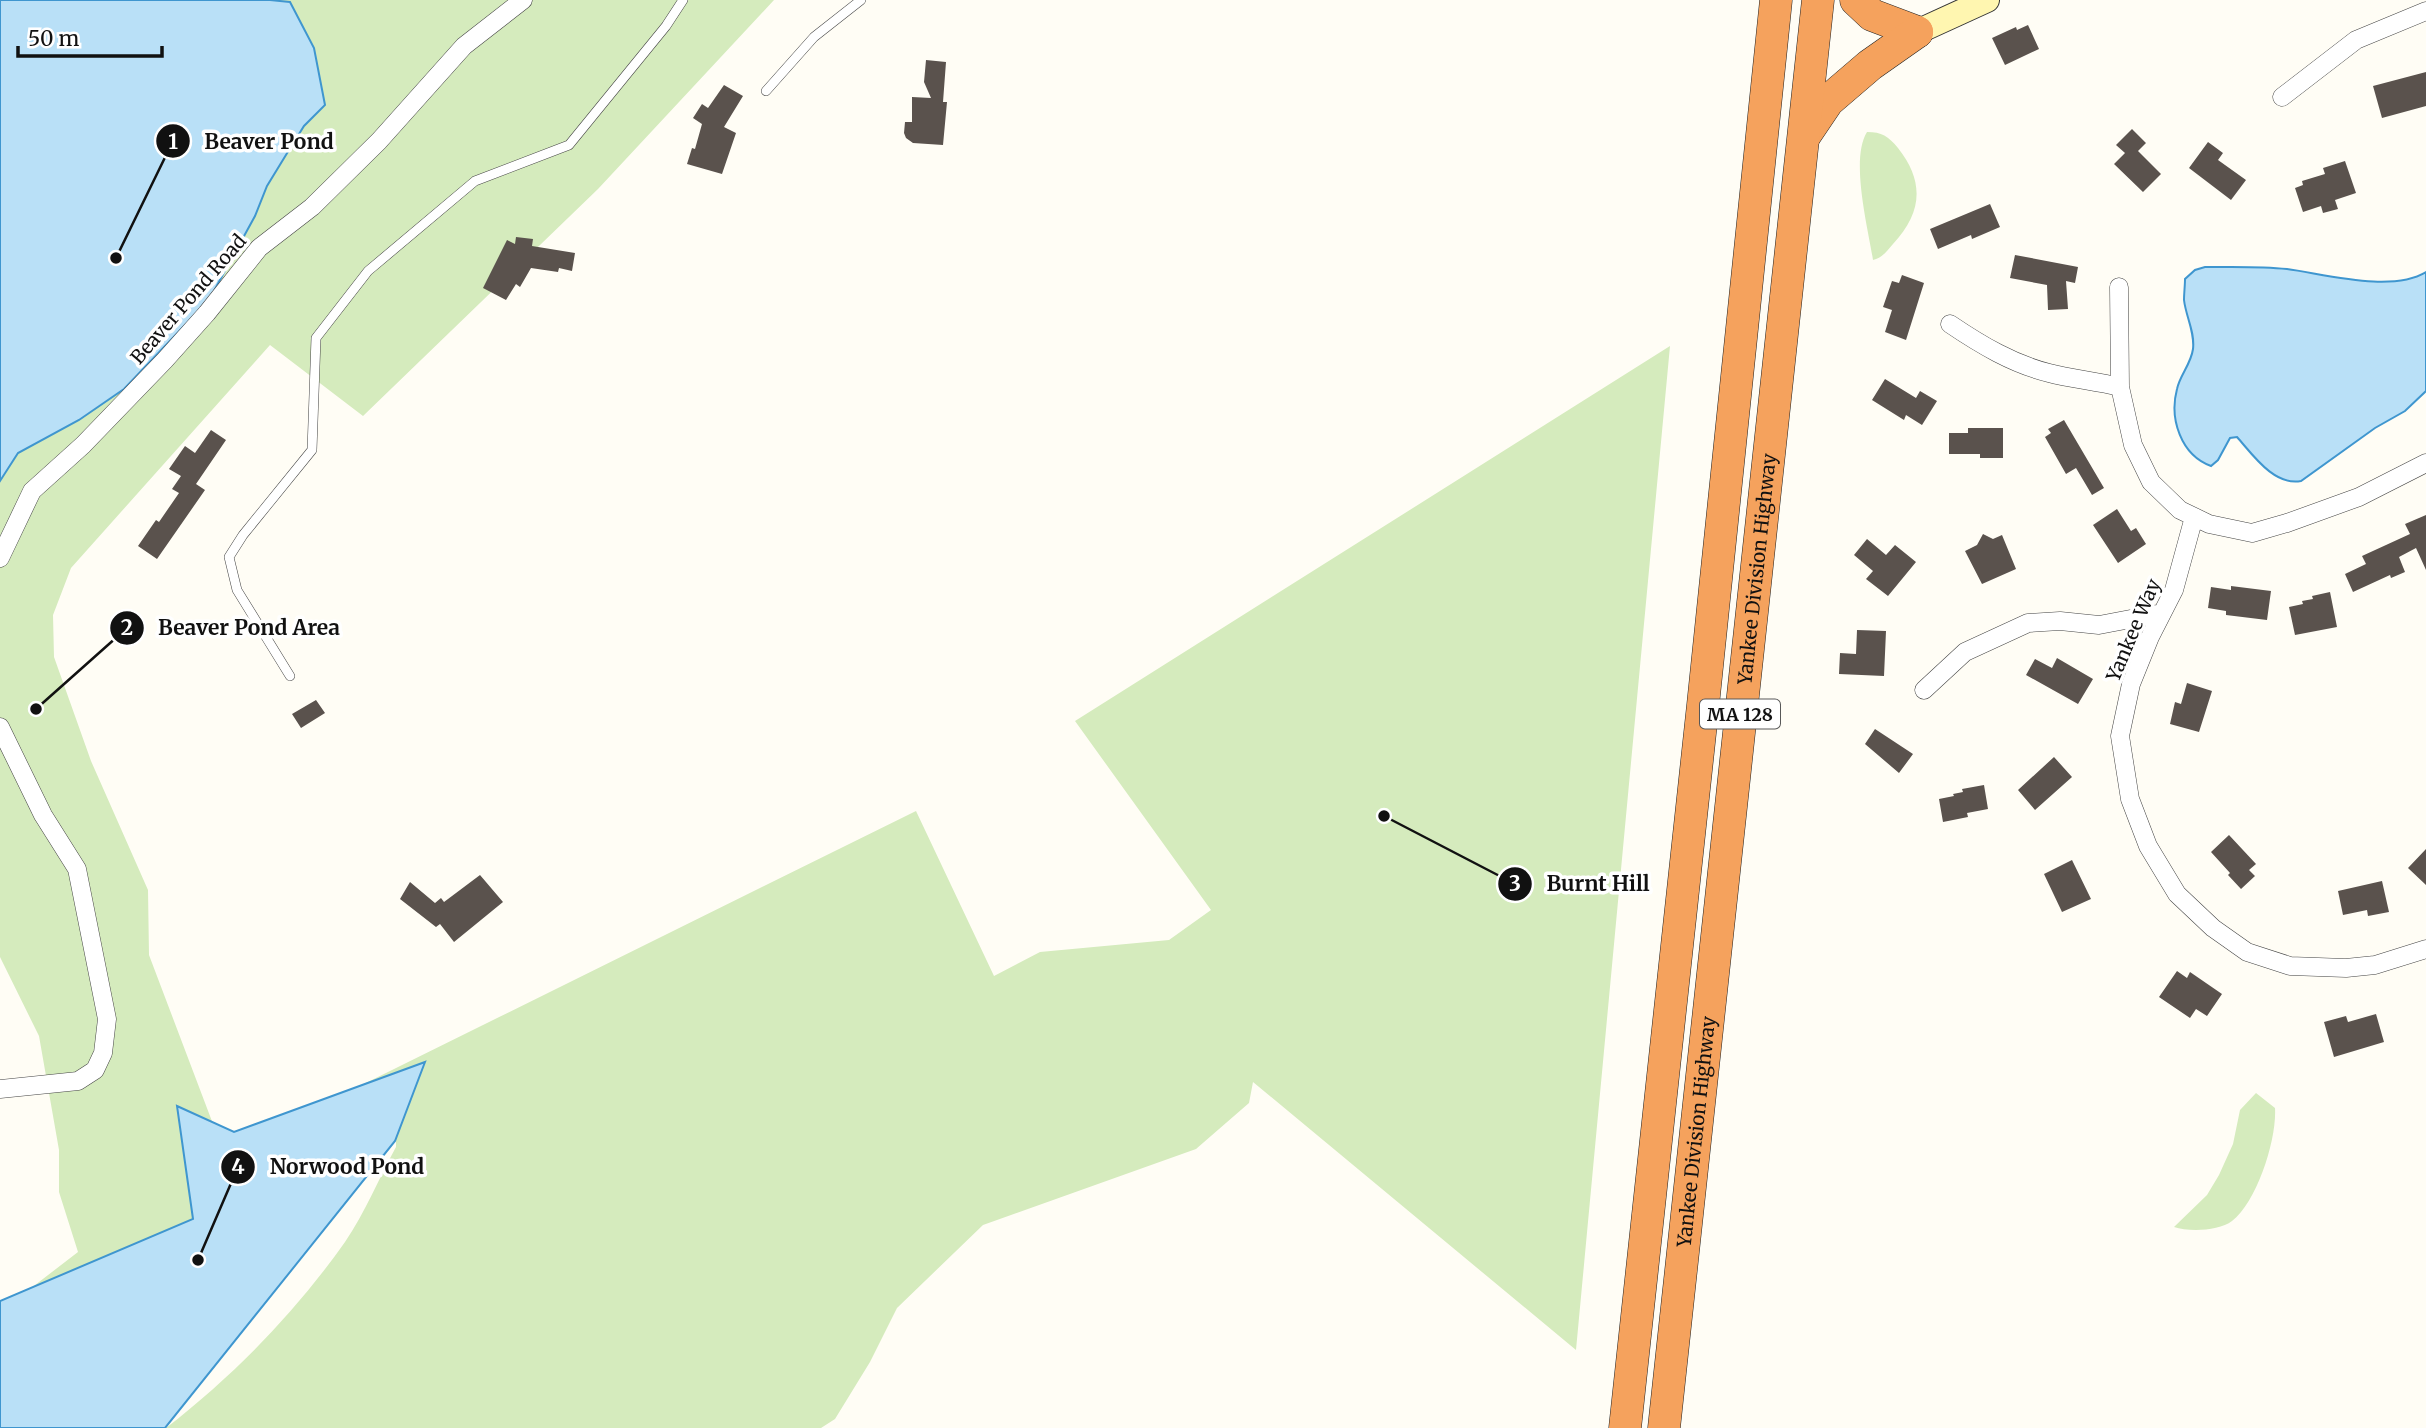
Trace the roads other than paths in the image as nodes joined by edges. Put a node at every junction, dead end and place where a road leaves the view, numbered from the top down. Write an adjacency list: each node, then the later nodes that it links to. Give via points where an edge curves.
1 (523, 0): 18 (street, Beaver Pond Road, via 464,46 379,141 312,207 259,248 173,351 32,491)
2 (683, 0): 20 (lane, via 569,145 475,181 368,271 316,338 312,450 229,557 237,590)
3 (861, 0): 10 (lane, via 814,37)
4 (1776, 0): 25 (highway, Yankee Division Highway / MA 128)
5 (1818, 0): 12 (highway, Yankee Division Highway / MA 128)
6 (1856, 0): 9 (highway, via 1872,15)
7 (1987, 0): 9 (main road)
8 (2426, 11): 11 (street, via 2356,40)
9 (1917, 32): 12 (highway, via 1828,100)
10 (766, 91)
11 (2282, 97)
12 (1802, 139): 26 (highway, Yankee Division Highway / MA 128)
13 (2119, 287): 15 (street)
14 (1951, 324): 15 (street, via 2013,361)
15 (2120, 387): 17 (street, via 2133,445 2151,482)
16 (2426, 463): 17 (street, via 2359,497 2252,533)
17 (2194, 517): 19 (street, Yankee Way, via 2175,590)
18 (0, 558)
19 (2162, 613): 21 (street, via 2099,625 2028,623 1965,652); 23 (street, Yankee Way, via 2131,684 2120,736 2130,799 2148,845 2177,894 2247,952 2290,966 2375,965)
20 (290, 676)
21 (1924, 690)
22 (0, 727): 24 (street, via 43,815 77,869 107,1019 103,1053 95,1070 78,1081)
23 (2426, 949)
24 (0, 1089)
25 (1625, 1428)
26 (1664, 1428)

